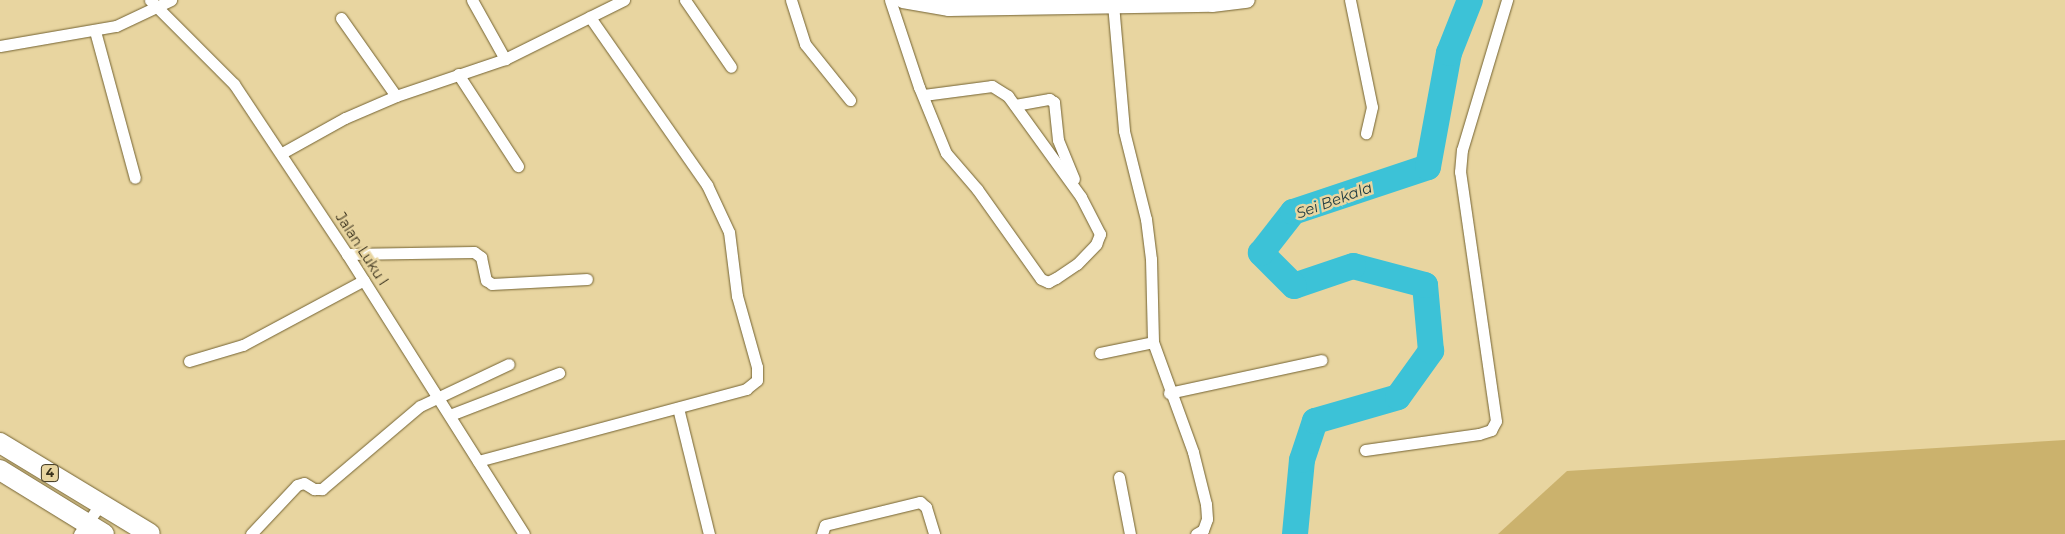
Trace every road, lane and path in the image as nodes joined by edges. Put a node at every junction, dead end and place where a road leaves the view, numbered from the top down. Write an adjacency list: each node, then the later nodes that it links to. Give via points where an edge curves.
1 (171, 0): 13 (street)
2 (472, 0): 19 (street)
3 (624, 0): 15 (street)
4 (685, 0): 20 (street)
5 (791, 0): 24 (street, via 805,44)
6 (890, 0): 22 (street)
7 (903, 0): 12 (main road, via 949,8)
8 (1247, 0): 11 (main road)
9 (1350, 0): 26 (street, via 1372,107)
10 (1507, 0): 45 (street, via 1462,150 1460,172 1496,420 1492,430 1480,434)
11 (1189, 2): 14 (main road)
12 (976, 3): 14 (main road)
13 (155, 4): 17 (street, via 116,26); 27 (street, Jalan Luku I, via 234,84)
14 (1114, 4): 34 (street, via 1124,131 1146,219 1151,259)
15 (590, 17): 19 (street); 42 (street, via 706,185 734,250 738,296 757,367 757,380 746,389)
16 (341, 18): 23 (street)
17 (95, 31): 18 (street); 29 (street)
18 (0, 46)
19 (505, 59): 21 (street)
20 (731, 67)
21 (458, 74): 23 (street); 28 (street)
22 (924, 95): 25 (street, via 992,86); 30 (street, via 946,154 976,189 1041,279 1048,282 1066,273 1099,239 1100,234)
23 (396, 96): 27 (street, via 345,118)
24 (850, 100)
25 (1015, 105): 30 (street); 30 (street, via 1049,99 1054,102 1058,140)
26 (1366, 133)
27 (282, 153): 31 (street, Jalan Luku I)
28 (518, 166)
29 (135, 178)
30 (1081, 197)
31 (347, 254): 32 (street, via 474,252 481,257 486,280 492,284); 33 (street, Jalan Luku I)
32 (587, 279)
33 (364, 280): 37 (street, via 243,345); 41 (street, Jalan Luku I)
34 (1154, 342): 35 (street); 40 (street)
35 (1100, 353)
36 (1321, 360): 40 (street)
37 (189, 361)
38 (509, 364): 41 (street)
39 (559, 373): 43 (street)
40 (1169, 393): 59 (street, via 1193,452 1206,504 1207,519 1203,530)
41 (437, 397): 43 (street, Jalan Luku I); 53 (street, via 407,415 322,489 314,489 304,483 296,485)
42 (678, 408): 46 (street); 55 (street)
43 (450, 415): 46 (street, Jalan Luku I)
44 (0, 443): 49 (highway, 4)
45 (1365, 450)
46 (478, 461): 54 (street, Jalan Luku I)
47 (0, 470): 50 (highway, 4)
48 (1119, 477): 58 (street)
49 (101, 504): 50 (street); 52 (highway, 4)
50 (83, 529): 51 (highway, 4)
51 (104, 534)
52 (150, 534)
53 (251, 534)
54 (524, 534)
55 (709, 534)
56 (822, 534): 57 (street, via 825,525 920,502 926,507)
57 (934, 534)
58 (1130, 534)
59 (1196, 534)

